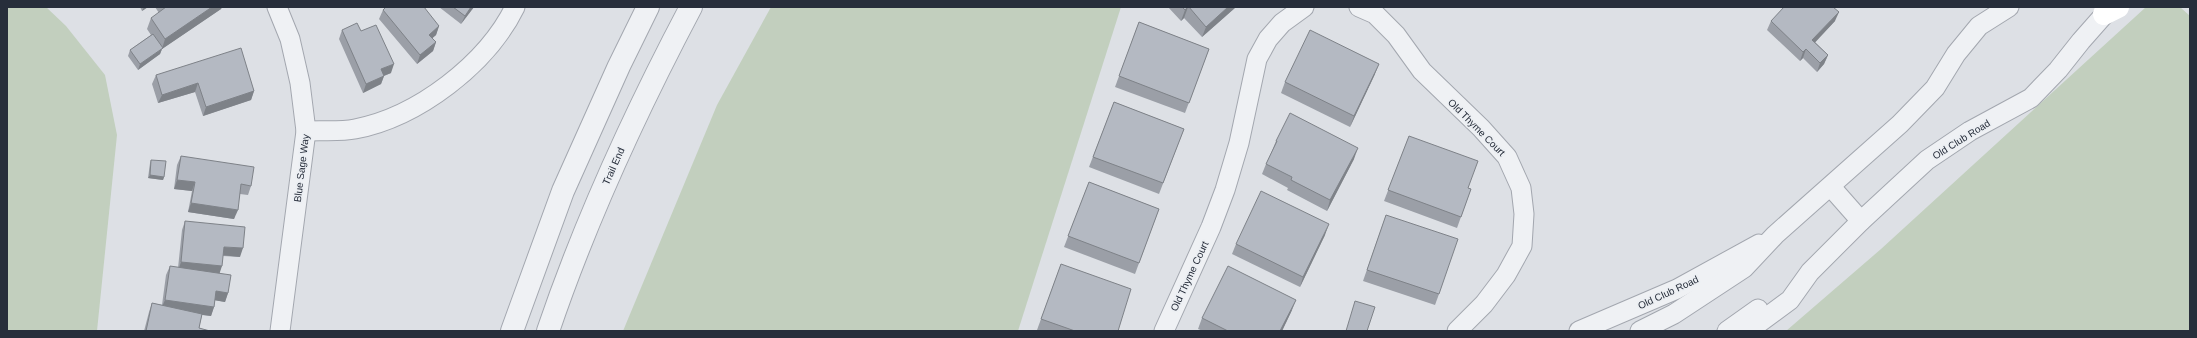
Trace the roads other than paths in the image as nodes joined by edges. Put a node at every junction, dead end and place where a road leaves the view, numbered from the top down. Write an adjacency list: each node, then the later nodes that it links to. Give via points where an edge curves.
1 (277, 7): 9 (street, Blue Sage Way, via 300,83)
2 (515, 7): 9 (street, via 486,49 458,77 426,100 391,118 354,129)
3 (648, 7): 15 (street, via 563,191)
4 (691, 7): 16 (street, Trail End, via 650,85 594,207)
5 (1304, 7): 17 (street, Old Thyme Court, via 1282,23 1268,38 1257,59 1225,190)
6 (1359, 7): 18 (street, Old Thyme Court, via 1375,14 1396,35 1422,71 1507,157 1520,188 1524,214 1522,246 1502,281 1484,304)
7 (2009, 7): 10 (street, Old Club Road, via 1979,26 1956,54 1934,88 1900,124)
8 (2111, 9): 11 (street, Old Club Road, via 2031,98 1970,131 1927,160)
9 (306, 131): 14 (street, Blue Sage Way)
10 (1831, 187): 11 (street); 12 (street, Old Club Road)
11 (1860, 221): 13 (street, Old Club Road)
12 (1775, 235): 19 (street, Old Club Road, via 1677,289); 20 (street, Old Club Road, via 1744,268 1674,314)
13 (1810, 272): 21 (street, Old Club Road); 22 (street, Old Club Road, via 1790,300)
14 (280, 331)
15 (512, 331)
16 (548, 331)
17 (1164, 331)
18 (1457, 331)
19 (1578, 331)
20 (1640, 331)
21 (1726, 331)
22 (1748, 331)

